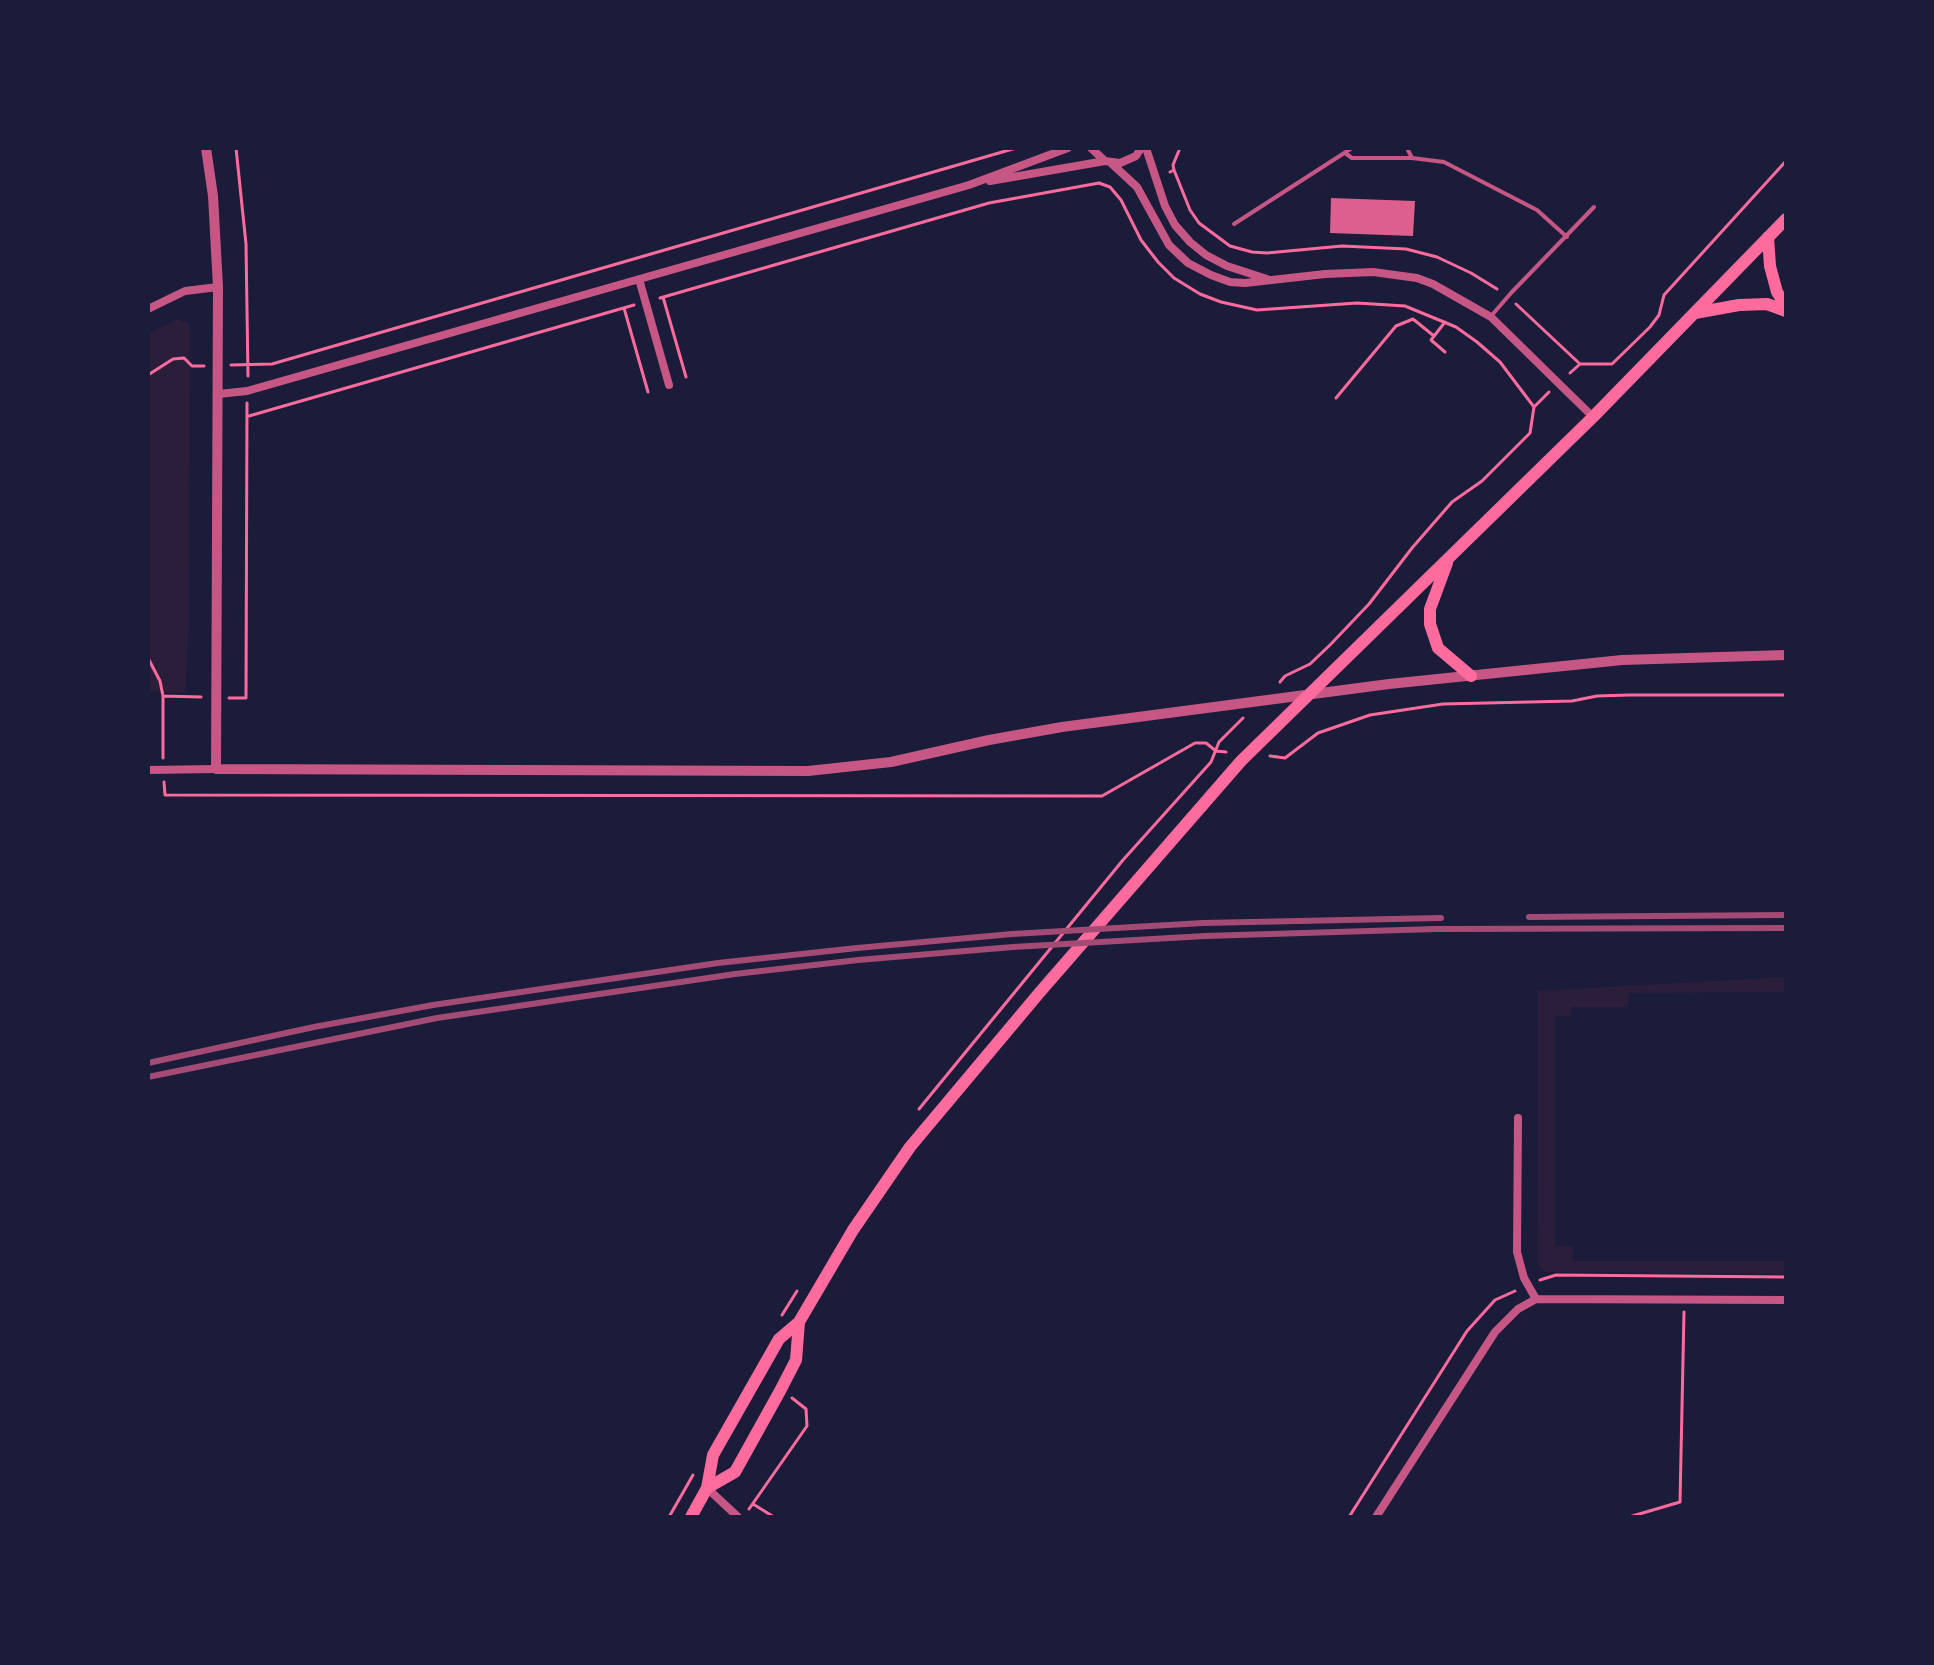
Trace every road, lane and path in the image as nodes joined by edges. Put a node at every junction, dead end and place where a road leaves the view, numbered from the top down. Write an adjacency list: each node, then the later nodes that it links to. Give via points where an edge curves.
1 (206, 148): 26 (street)
2 (236, 148): 38 (path, via 246,244)
3 (1016, 148): 38 (path, via 272,364)
4 (1068, 148): 16 (street)
5 (1091, 148): 13 (street)
6 (1144, 148): 13 (street, via 1128,161); 15 (street)
7 (1180, 148): 14 (path)
8 (1352, 148): 10 (lane)
9 (1407, 148): 11 (lane)
10 (1345, 153): 11 (lane, via 1352,158); 21 (lane)
11 (1412, 158): 22 (lane, via 1444,162 1537,210)
12 (1786, 161): 39 (path, via 1664,295 1650,327 1612,364)
13 (1108, 162): 16 (street); 17 (street)
14 (1174, 170): 15 (path); 28 (path, via 1194,217 1230,246 1267,253 1342,246 1406,249 1471,273)
15 (1155, 178): 25 (street, via 1175,225 1190,242 1227,266)
16 (969, 185): 24 (street)
17 (1137, 187): 18 (path); 25 (street, via 1169,245 1188,263 1230,282)
18 (1119, 197): 27 (path, via 1099,183 989,203); 35 (path, via 1158,262 1200,294 1257,310 1379,303 1405,306)
19 (1594, 207): 22 (lane)
20 (1786, 219): 23 (main road)
21 (1234, 224)
22 (1567, 237): 28 (lane)
23 (1768, 237): 31 (main road, via 1770,266); 33 (main road)
24 (639, 279): 29 (street); 45 (street)
25 (1268, 279): 34 (street, via 1396,274 1433,284)
26 (218, 287): 32 (street, via 185,291); 40 (street)
27 (663, 297): 29 (path); 42 (path)
28 (1507, 297): 34 (lane); 39 (path)
29 (645, 302): 30 (path); 44 (street)
30 (624, 308): 46 (path); 50 (path)
31 (1786, 308): 33 (main road, via 1739,305)
32 (148, 309)
33 (1695, 313): 51 (main road)
34 (1491, 317): 43 (street)
35 (1445, 322): 36 (path); 49 (path, via 1500,362)
36 (1434, 336): 37 (path, via 1431,340); 48 (path, via 1413,319 1396,326)
37 (1445, 352)
38 (248, 363): 40 (path); 45 (path)
39 (1580, 364): 43 (path)
40 (219, 366): 41 (path, via 192,366 184,358 173,359); 47 (street)
41 (148, 375)
42 (686, 377)
43 (1559, 382): 49 (path); 51 (street)
44 (669, 385)
45 (247, 391): 47 (street); 50 (path)
46 (648, 392)
47 (219, 394): 59 (street)
48 (1336, 398)
49 (1534, 407): 60 (path, via 1530,433 1444,510 1330,645)
50 (247, 416): 59 (path, via 246,698)
51 (1593, 417): 52 (main road)
52 (1450, 556): 55 (main road, via 1430,609 1430,624 1438,648); 56 (main road)
53 (1786, 655): 55 (street, via 1622,660)
54 (148, 658): 58 (path)
55 (1471, 676): 56 (street)
56 (1308, 695): 60 (street); 62 (main road)
57 (1786, 695): 62 (path, via 1629,695 1443,704 1338,725 1285,758)
58 (163, 696): 59 (path); 65 (path)
59 (216, 698): 63 (street)
60 (1259, 702): 61 (path); 63 (street, via 1076,725 891,762 808,771)
61 (1216, 751): 62 (path); 65 (path, via 1195,743 1102,796 165,795); 66 (path)
62 (1250, 753): 73 (main road, via 910,1147)
63 (216, 769): 65 (street)
64 (148, 770): 65 (street)
65 (164, 770)
66 (1009, 996)
67 (1518, 1118): 69 (street, via 1517,1252)
68 (1786, 1277): 69 (path, via 1556,1275)
69 (1529, 1286): 70 (street); 80 (path, via 1495,1300 1467,1331)
70 (1536, 1299): 71 (street); 81 (street, via 1495,1332)
71 (1684, 1300): 72 (street); 82 (path, via 1680,1502)
72 (1786, 1300)
73 (799, 1322): 74 (main road, via 796,1360); 75 (main road, via 779,1339 713,1455)
74 (780, 1391): 75 (main road, via 735,1472); 76 (path, via 806,1409 807,1426)
75 (707, 1488): 77 (main road); 78 (street)
76 (753, 1504): 78 (path); 79 (path)
77 (691, 1517)
78 (741, 1517)
79 (774, 1517)
80 (1349, 1517)
81 (1376, 1517)
82 (1629, 1517)

